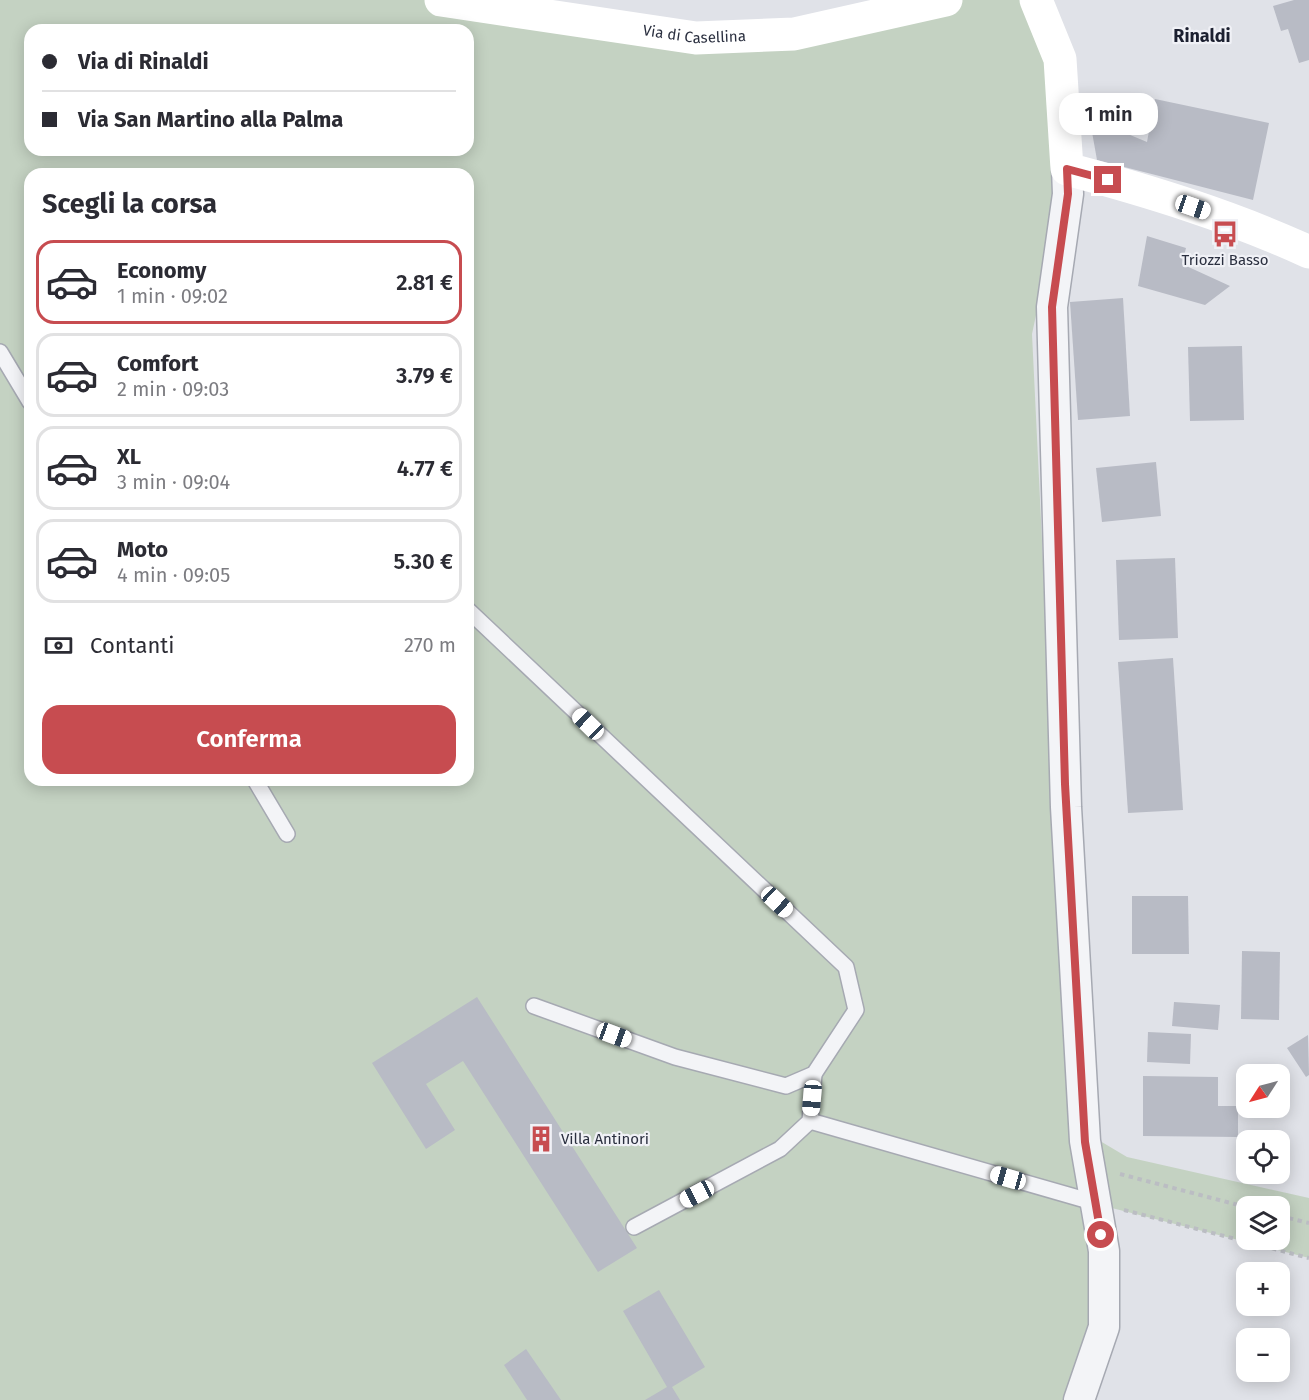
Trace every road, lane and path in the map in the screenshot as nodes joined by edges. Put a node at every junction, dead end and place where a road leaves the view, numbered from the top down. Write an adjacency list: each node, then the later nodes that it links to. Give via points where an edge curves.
1 (441, 0): 2 (street, Via di Casellina, via 696,38 794,34)
2 (946, 0)
3 (1036, 0): 4 (street, via 1060,59)
4 (1067, 169): 5 (street, via 1149,191 1269,233); 14 (street, via 1068,194 1052,307 1066,807 1085,1142)
5 (1309, 252)
6 (0, 352): 7 (lane)
7 (24, 392)
8 (474, 616): 12 (lane, via 846,967 856,1010)
9 (259, 786): 10 (lane)
10 (287, 834)
11 (534, 1006): 12 (lane, via 675,1057 786,1086)
12 (814, 1074): 13 (lane)
13 (810, 1121): 15 (lane); 19 (lane, via 780,1149)
14 (1090, 1166): 15 (street); 16 (path)
15 (1096, 1203): 20 (path); 21 (street, via 1104,1251 1104,1327)
16 (1236, 1204)
17 (1290, 1218): 18 (path)
18 (1309, 1223)
19 (634, 1227)
20 (1309, 1258)
21 (1078, 1400)

